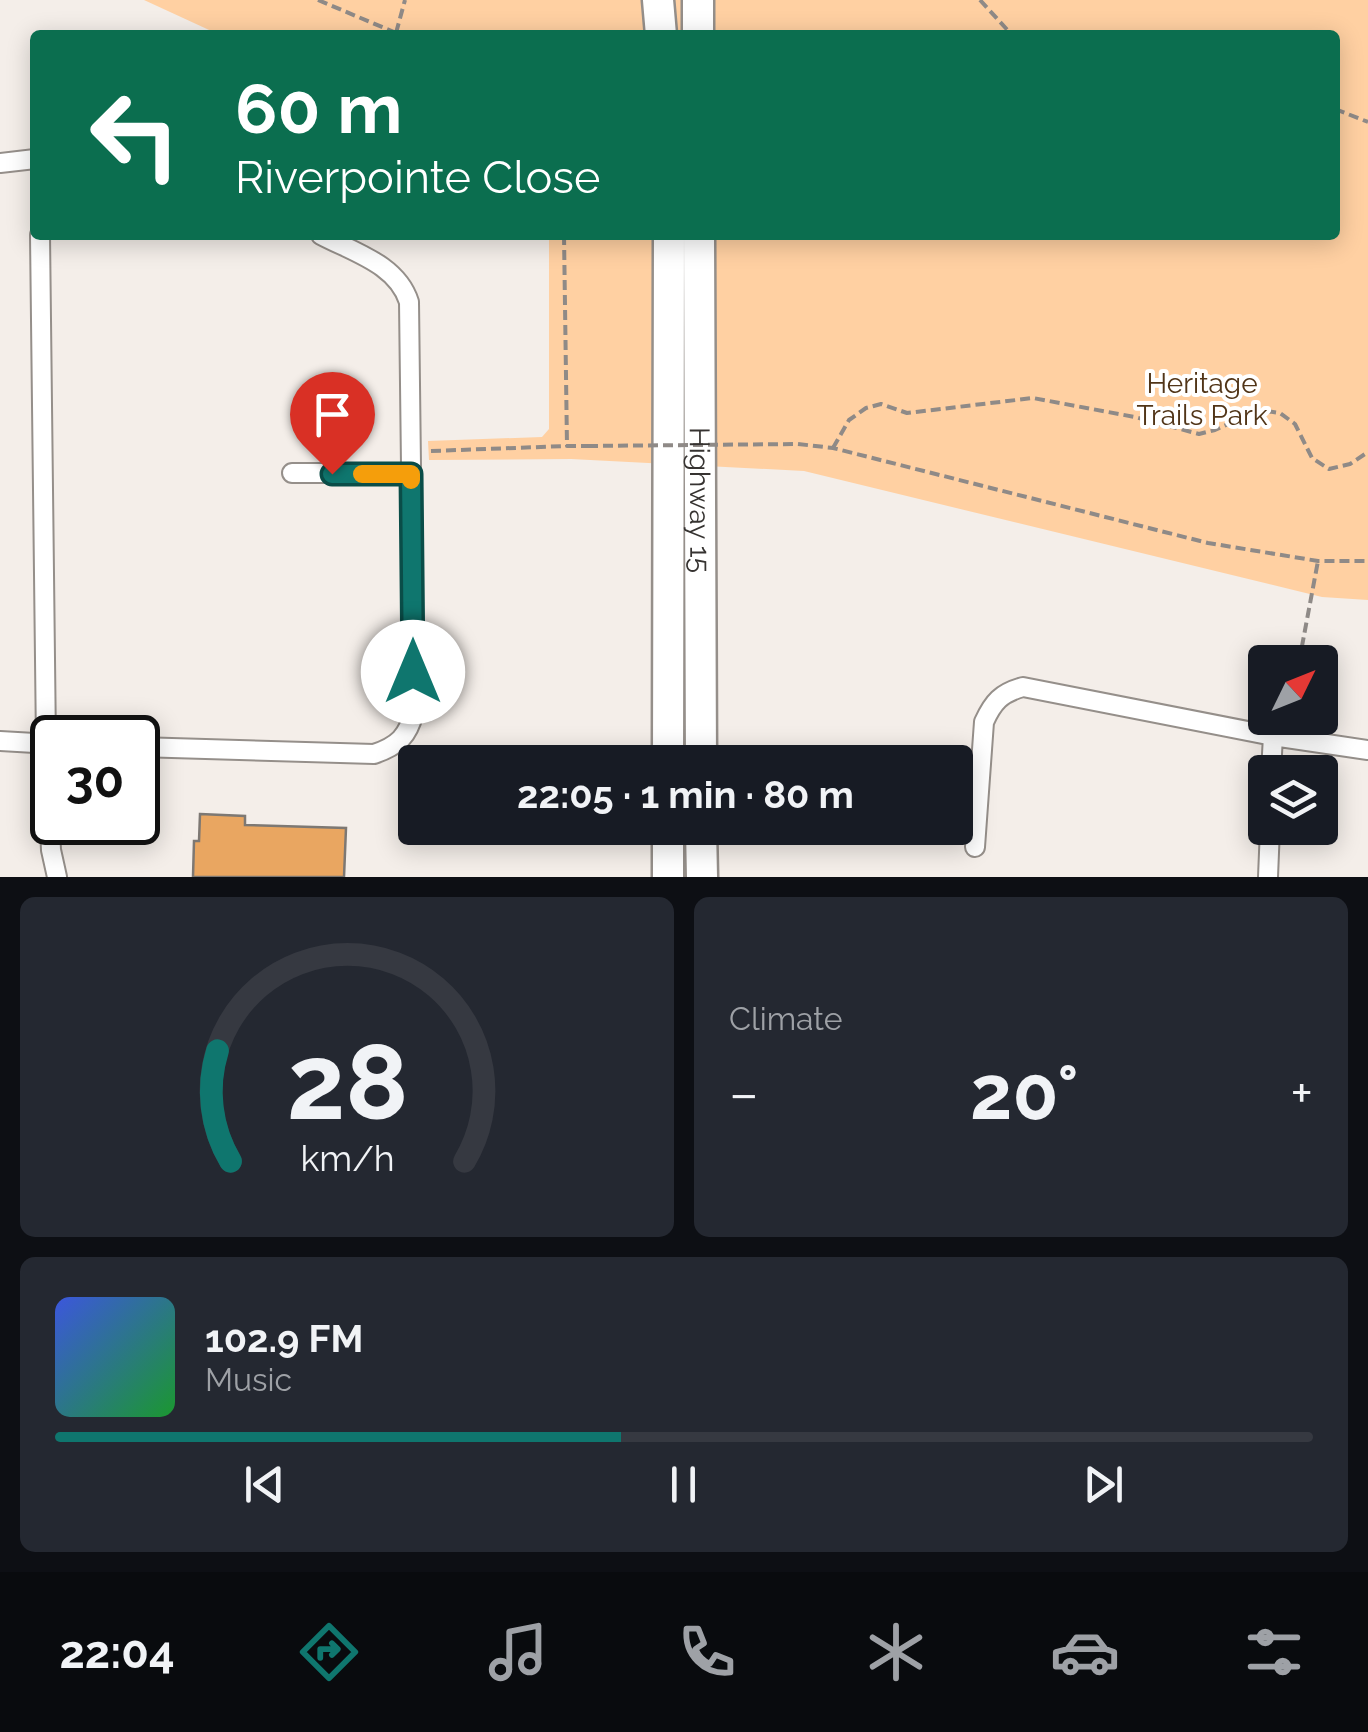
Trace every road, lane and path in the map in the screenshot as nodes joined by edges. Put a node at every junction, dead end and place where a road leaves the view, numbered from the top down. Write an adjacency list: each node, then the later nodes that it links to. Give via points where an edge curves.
1 (318, 0): 6 (path)
2 (405, 0): 7 (path)
3 (658, 0): 8 (main road)
4 (698, 0): 9 (main road)
5 (980, 0): 10 (path)
6 (389, 30)
7 (400, 30)
8 (661, 30)
9 (698, 30)
10 (1007, 30)
11 (1340, 112): 12 (path)
12 (1368, 122)
13 (30, 160): 14 (street)
14 (0, 163)
15 (40, 240): 29 (street)
16 (331, 240): 22 (street, via 388,270 404,288)
17 (564, 240): 20 (path)
18 (669, 240): 33 (main road, Highway 15)
19 (699, 240): 34 (main road, Highway 15)
20 (566, 446): 21 (path, bridge); 22 (path)
21 (833, 448): 23 (path, via 849,420 881,404 907,413 1033,398 1199,434 1259,410 1280,413 1295,424 1312,458 1329,470); 26 (path, via 1208,543)
22 (411, 452): 25 (street)
23 (1368, 452)
24 (292, 474): 25 (street)
25 (411, 474): 35 (street, via 414,712 403,739 392,748 356,754)
26 (1318, 561): 27 (path); 28 (path)
27 (1368, 561)
28 (1302, 645)
29 (49, 715)
30 (1272, 736): 36 (street); 37 (street); 42 (street, via 1022,687 1006,692 984,722)
31 (0, 742): 32 (street)
32 (30, 743)
33 (668, 745)
34 (701, 745)
35 (160, 747)
36 (1368, 750)
37 (1272, 755)
38 (51, 845): 43 (street)
39 (668, 845): 46 (main road)
40 (702, 845): 47 (main road)
41 (1269, 845): 48 (street)
42 (976, 847)
43 (51, 850): 44 (street); 45 (street)
44 (44, 877)
45 (57, 877)
46 (668, 877)
47 (702, 877)
48 (1268, 877)

